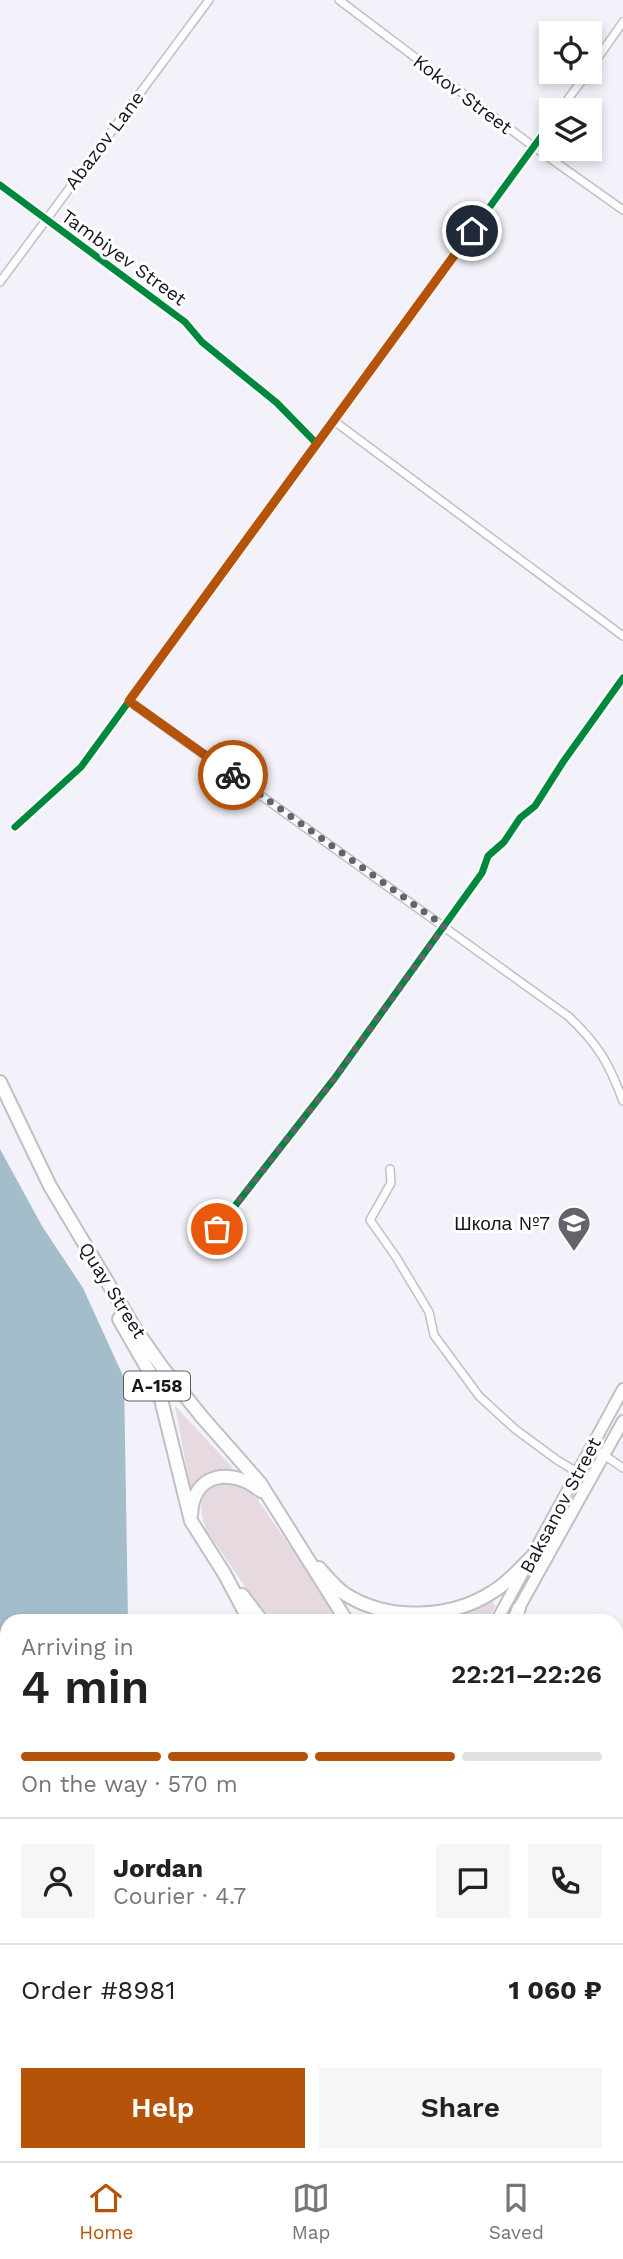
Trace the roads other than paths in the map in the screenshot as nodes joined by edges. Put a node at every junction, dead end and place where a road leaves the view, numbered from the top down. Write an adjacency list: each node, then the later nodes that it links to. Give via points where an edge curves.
1 (209, 0): 9 (street, Abazov Lane)
2 (339, 0): 6 (street, Kokov Street)
3 (623, 22): 4 (street)
4 (602, 52)
5 (539, 140): 6 (street)
6 (534, 147): 8 (street, Kokov Street); 11 (street)
7 (0, 185): 9 (street, Tambiyev Street)
8 (623, 210)
9 (46, 219): 10 (street, Abazov Lane); 12 (street, Tambiyev Street, via 186,322 202,342 277,402)
10 (0, 282)
11 (334, 421): 12 (street); 13 (street)
12 (317, 444): 15 (street)
13 (623, 636)
14 (623, 678): 17 (street, via 534,806 488,856 482,873)
15 (129, 701): 16 (street, via 81,767); 17 (street)
16 (15, 827)
17 (444, 926): 19 (street, via 590,1037 611,1069); 22 (street, via 334,1079)
18 (0, 1082): 21 (main road, Quay Street / А-158)
19 (623, 1101)
20 (390, 1169): 28 (street, via 390,1183 370,1220 429,1312 434,1335 479,1396 515,1429)
21 (63, 1208): 29 (main road, Quay Street / А-158, via 135,1330); 30 (main road, А-158, via 158,1387)
22 (217, 1229)
23 (623, 1389): 25 (main road, Baksanov Street)
24 (623, 1421): 26 (main road, Baksanov Street)
25 (591, 1446): 26 (street); 28 (main road, Baksanov Street)
26 (605, 1454): 27 (street); 38 (main road, Baksanov Street)
27 (623, 1468)
28 (578, 1472): 32 (main road, Baksanov Street)
29 (269, 1498): 30 (main road, via 236,1476 215,1477 194,1498); 31 (main road, Quay Street / А-158)
30 (191, 1521): 33 (main road, А-158)
31 (295, 1540): 32 (main road, via 346,1595 380,1609 409,1614 442,1611 486,1596); 36 (main road, Quay Street / А-158)
32 (534, 1555): 37 (main road, Baksanov Street)
33 (224, 1573): 34 (main road); 35 (main road, А-158)
34 (246, 1614)
35 (256, 1614)
36 (342, 1614)
37 (500, 1614)
38 (516, 1614)

